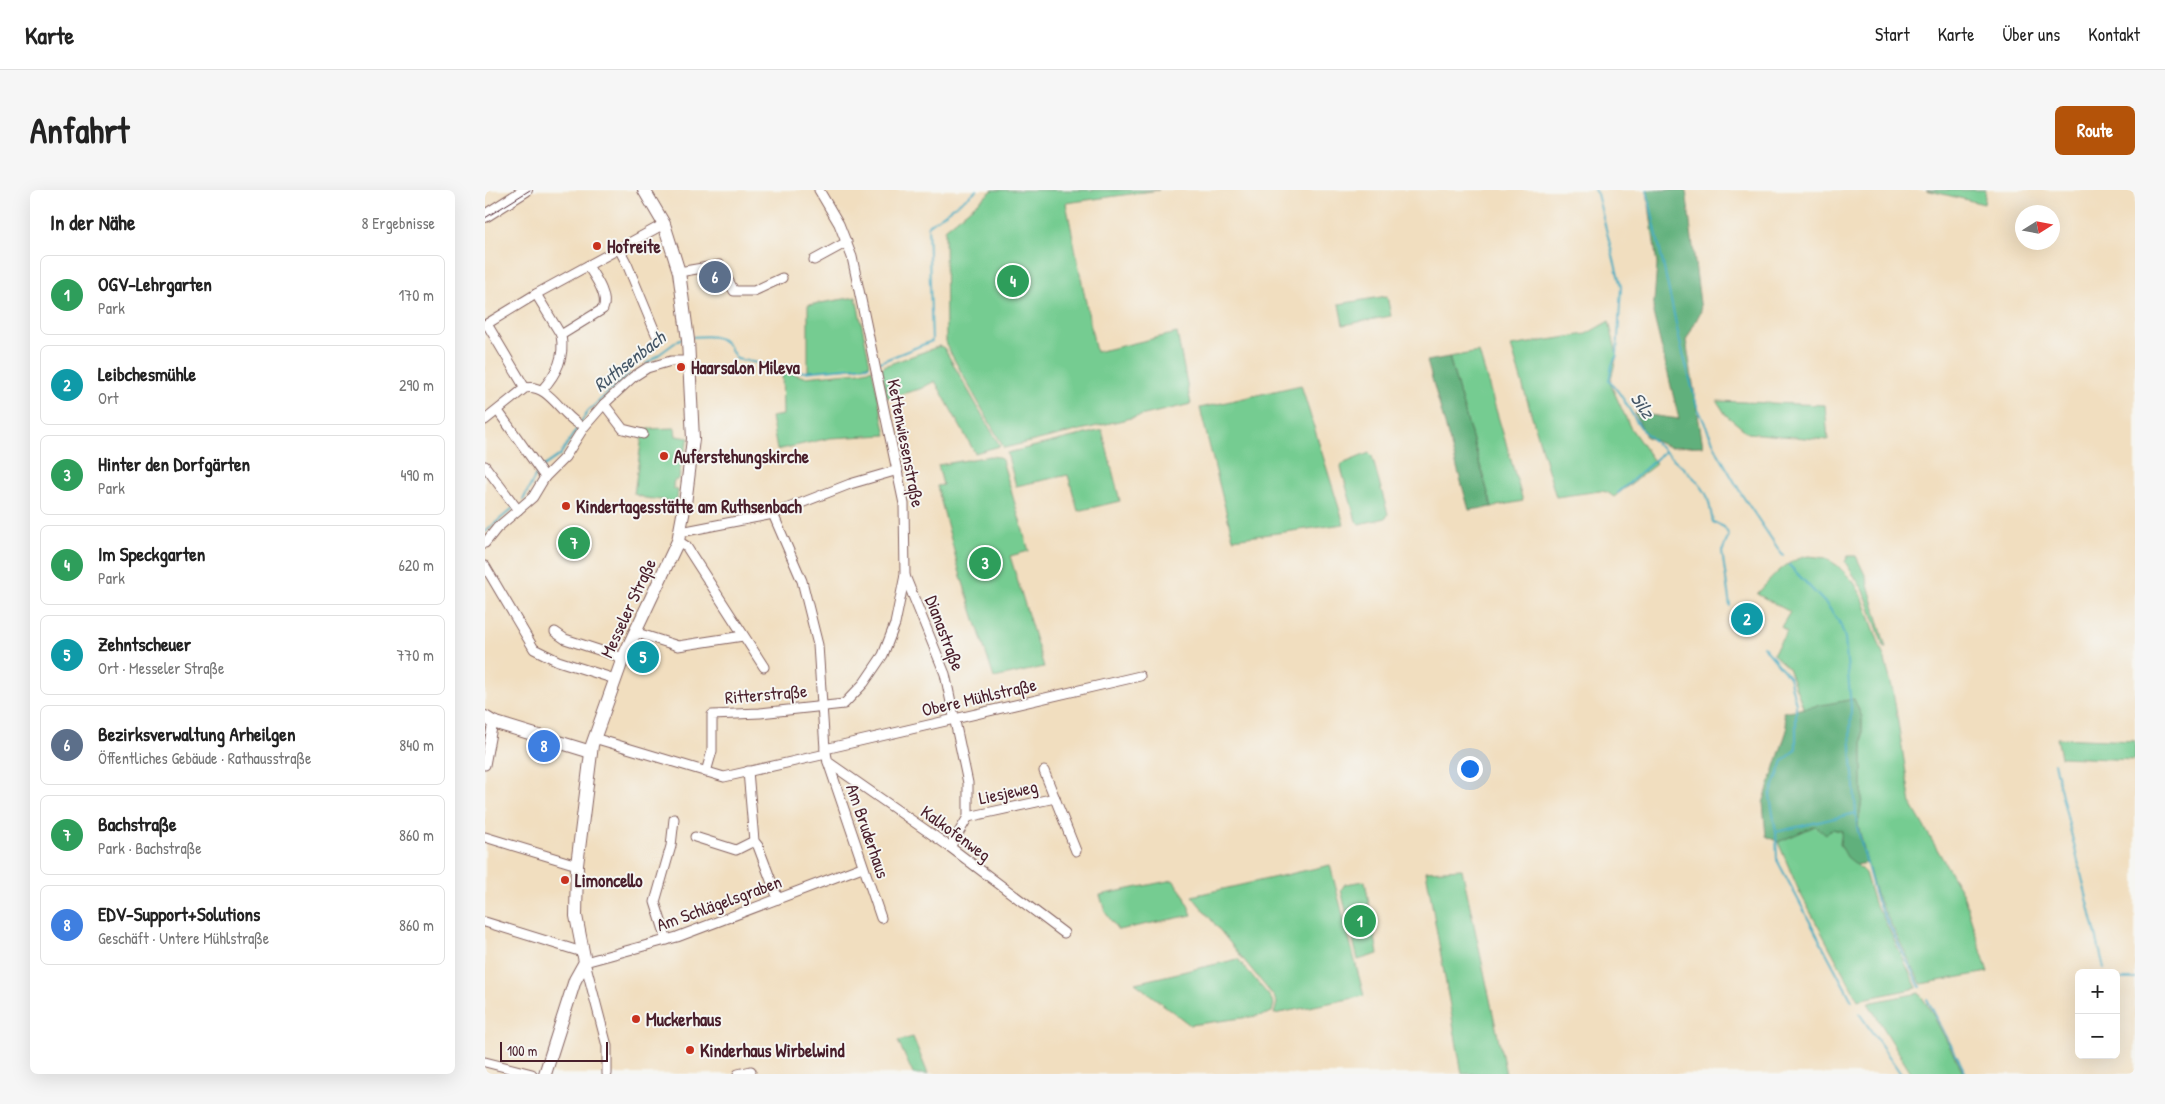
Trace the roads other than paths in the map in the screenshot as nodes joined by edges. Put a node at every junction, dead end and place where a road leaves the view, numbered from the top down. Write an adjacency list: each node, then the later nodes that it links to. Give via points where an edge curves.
1 (526, 190): 4 (street)
2 (644, 190): 5 (street, Messeler Straße)
3 (819, 190): 6 (street, Kettenwiesenstraße)
4 (486, 214)
5 (664, 224): 7 (street); 10 (street, Messeler Straße)
6 (847, 242): 8 (street); 25 (street, Kettenwiesenstraße)
7 (619, 249): 9 (street); 14 (street)
8 (814, 260)
9 (589, 266): 12 (street); 15 (street, via 605,305)
10 (679, 272): 11 (street, via 720,265 734,291 754,291); 16 (street, Messeler Straße)
11 (782, 278)
12 (536, 294): 13 (street); 15 (street)
13 (486, 324): 17 (street)
14 (656, 334)
15 (561, 335): 18 (street, via 562,357)
16 (689, 361): 19 (street, via 671,361 647,368); 29 (street, Messeler Straße, via 693,439)
17 (525, 388): 18 (street, via 532,386); 20 (street)
18 (542, 390): 22 (street)
19 (604, 404): 23 (street, via 623,429); 26 (street, via 565,457)
20 (499, 411): 21 (street); 26 (street)
21 (485, 420)
22 (577, 422)
23 (643, 434)
24 (485, 466): 27 (street)
25 (898, 470): 28 (street, via 850,484); 32 (street, Kettenwiesenstraße, via 904,504)
26 (545, 477): 27 (street, via 533,497)
27 (516, 507): 30 (street)
28 (773, 514): 29 (street); 40 (street, Am Bruderhaus, via 802,581 819,653)
29 (680, 536): 34 (street, Messeler Straße); 35 (street)
30 (485, 543)
31 (485, 566): 39 (street, via 534,649 558,661)
32 (905, 576): 40 (street, Kettenwiesenstraße, via 895,624 878,662 844,704); 42 (street, Dianastraße, via 945,674)
33 (555, 632): 36 (street, via 565,639)
34 (634, 632): 35 (street, via 678,646); 36 (street, Messeler Straße)
35 (743, 636): 37 (street)
36 (623, 658): 39 (street, Messeler Straße)
37 (764, 667)
38 (1140, 676): 42 (street, Obere Mühlstraße)
39 (615, 679): 43 (street, Messeler Straße)
40 (822, 706): 45 (street, Am Bruderhaus); 48 (street, Ritterstraße, via 712,715 712,751)
41 (489, 719): 44 (street); 46 (street)
42 (955, 719): 45 (street, Obere Mühlstraße); 51 (street, Dianastraße, via 968,783)
43 (594, 738): 44 (street, Messeler Straße); 48 (street, Obere Mühlstraße)
44 (591, 752): 58 (street, Messeler Straße)
45 (826, 755): 49 (street, Obere Mühlstraße); 56 (street, Kalkofenweg); 59 (street, Am Bruderhaus)
46 (485, 765)
47 (1044, 771): 50 (street, Liesjeweg)
48 (706, 772): 49 (street, Obere Mühlstraße, via 724,777)
49 (749, 772): 55 (street)
50 (1055, 798): 51 (street, Liesjeweg); 57 (street, Liesjeweg)
51 (968, 817): 56 (street)
52 (674, 819): 64 (street, via 671,846 655,902)
53 (485, 837): 58 (street)
54 (695, 837): 55 (street, via 736,850)
55 (754, 841): 60 (street)
56 (950, 847): 63 (street, Kalkofenweg)
57 (1076, 850)
58 (577, 865): 65 (street, Messeler Straße, via 576,916)
59 (862, 867): 60 (street, Am Schlägelsgraben); 61 (street, Am Bruderhaus)
60 (778, 900): 64 (street, Am Schlägelsgraben)
61 (881, 918)
62 (485, 922): 65 (street)
63 (1064, 933)
64 (667, 940): 65 (street, Am Schlägelsgraben)
65 (583, 957): 69 (street); 70 (street, Messeler Straße, via 607,1046)
66 (485, 1062): 68 (street)
67 (751, 1071): 71 (street)
68 (532, 1074)
69 (545, 1074)
70 (607, 1074)
71 (738, 1074)

